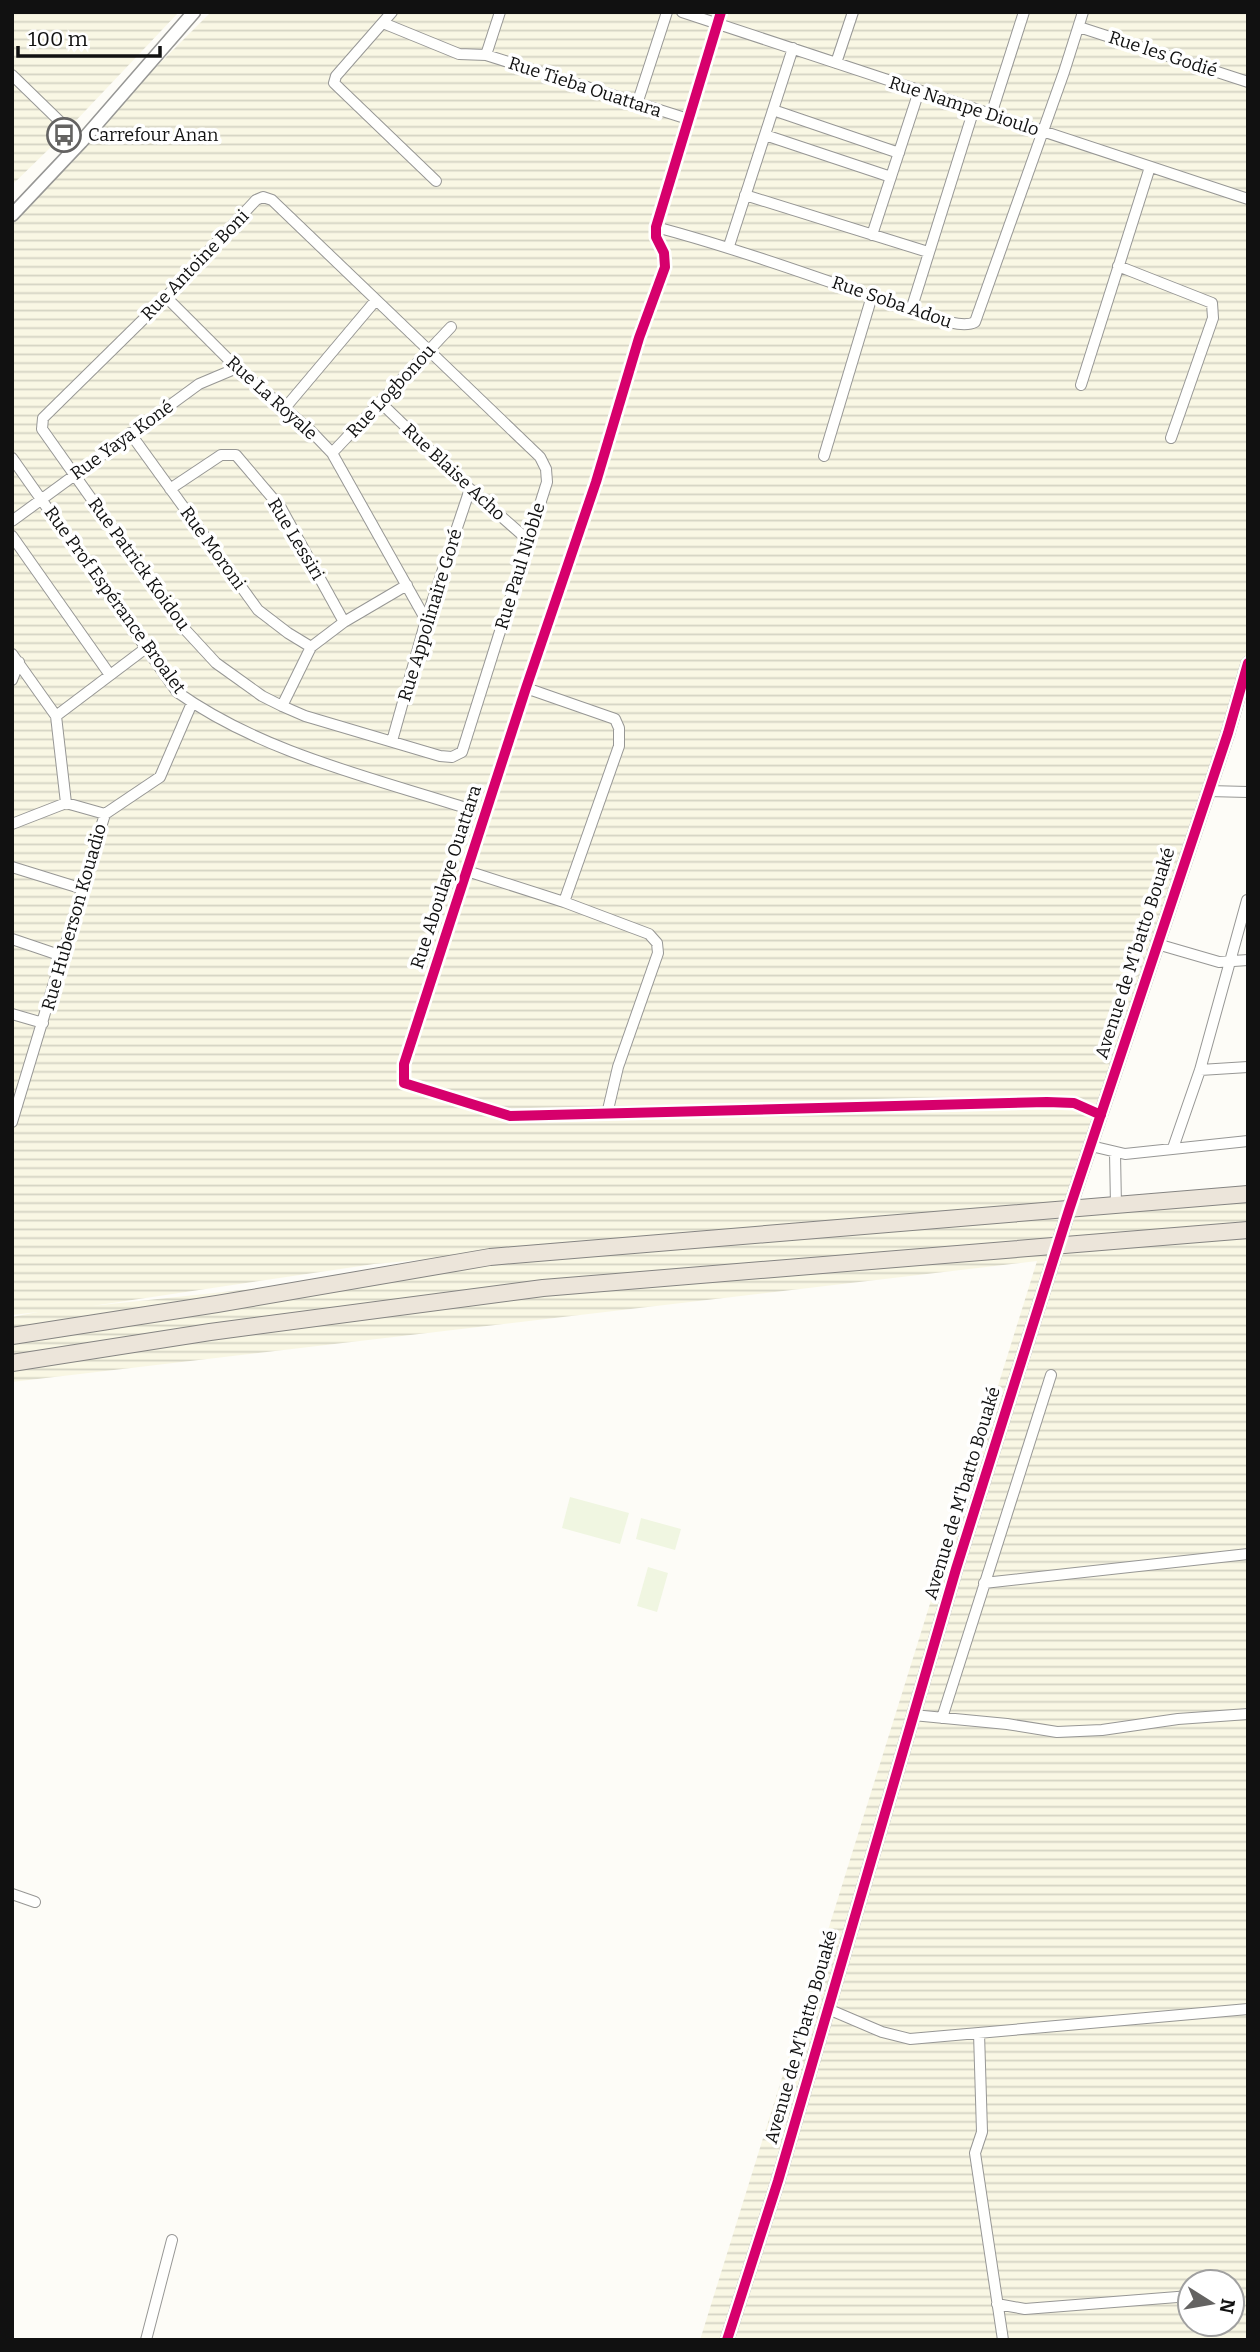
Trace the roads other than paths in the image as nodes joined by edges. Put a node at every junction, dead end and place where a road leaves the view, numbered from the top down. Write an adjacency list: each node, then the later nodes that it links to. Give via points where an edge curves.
1 (194, 12): 26 (street)
2 (392, 12): 10 (street)
3 (500, 12): 14 (street, Rue Tieba Ouattara)
4 (667, 12): 19 (street)
5 (682, 12): 11 (street, Rue Nampe Dioulo)
6 (722, 12): 11 (street)
7 (853, 12): 15 (street)
8 (1024, 12): 22 (street)
9 (1083, 12): 12 (street, Rue Soba Adou)
10 (383, 23): 14 (street, via 459,54); 30 (street, via 334,83)
11 (718, 24): 13 (street, Rue Nampe Dioulo); 23 (street)
12 (1079, 27): 17 (street, Rue les Godié); 24 (street, Rue Soba Adou)
13 (793, 48): 15 (street, Rue Nampe Dioulo); 21 (street)
14 (486, 55): 19 (street, Rue Tieba Ouattara)
15 (836, 63): 18 (street, Rue Nampe Dioulo)
16 (12, 75): 26 (street)
17 (1248, 82)
18 (919, 91): 20 (street, Rue Nampe Dioulo); 27 (street)
19 (637, 104): 23 (street, Rue Tieba Ouattara)
20 (974, 109): 22 (street, Rue Nampe Dioulo); 37 (street)
21 (773, 110): 25 (street); 27 (street)
22 (991, 115): 24 (street, Rue Nampe Dioulo)
23 (688, 119): 34 (street)
24 (1043, 132): 28 (street, Rue Nampe Dioulo); 42 (street, Rue Soba Adou, via 975,323 960,325)
25 (765, 135): 29 (street); 31 (street)
26 (81, 142): 33 (street)
27 (899, 153): 29 (street)
28 (1150, 167): 32 (street, Rue Nampe Dioulo); 38 (street)
29 (891, 177): 35 (street)
30 (436, 181)
31 (745, 195): 35 (street); 36 (street)
32 (1248, 198)
33 (12, 215)
34 (656, 227): 36 (street, Rue Soba Adou); 70 (street, Rue Aboulaye Ouattara, via 665,267)
35 (872, 234): 37 (street)
36 (729, 246): 40 (street, Rue Soba Adou)
37 (928, 252): 42 (street)
38 (1118, 266): 46 (street); 50 (street, via 1212,303 1213,318)
39 (166, 296): 41 (street, Rue Antoine Boni, via 263,197 272,200); 45 (street, Rue La Royale); 54 (street, Rue Antoine Boni, via 43,418 41,429)
40 (872, 296): 42 (street, Rue Soba Adou); 52 (street)
41 (376, 300): 44 (street, Rue Antoine Boni); 48 (street)
42 (911, 310)
43 (451, 327): 44 (street, Rue Logbonou)
44 (429, 351): 47 (street, Rue Logbonou); 60 (street, Rue Paul Nioble, via 540,457 547,482)
45 (237, 368): 48 (street, Rue La Royale); 49 (street, Rue Yaya Koné, via 199,384)
46 (1081, 385)
47 (381, 402): 51 (street, Rue Logbonou); 56 (street, Rue Blaise Acho)
48 (285, 408): 51 (street, Rue La Royale)
49 (130, 433): 54 (street, Rue Yaya Koné); 55 (street, Rue Moroni)
50 (1171, 438)
51 (332, 453): 61 (street, Rue La Royale)
52 (824, 456)
53 (12, 458): 57 (street, Rue Prof Espérance Broalet)
54 (74, 475): 57 (street, Rue Yaya Koné); 72 (street, Rue Patrick Koidou, via 180,624 216,663)
55 (170, 489): 63 (street, Rue Lessiri, via 221,454 236,455 281,508); 64 (street, Rue Moroni, via 258,610)
56 (470, 489): 60 (street, Rue Blaise Acho); 62 (street, Rue Appolinaire Goré)
57 (41, 499): 58 (street, Rue Yaya Koné); 65 (street, Rue Prof Espérance Broalet)
58 (12, 522)
59 (12, 537): 68 (street)
60 (528, 540): 74 (street, Rue Paul Nioble, via 462,752 440,756)
61 (407, 585): 62 (street, Rue La Royale); 63 (street)
62 (426, 620): 74 (street, Rue Appolinaire Goré)
63 (344, 622): 64 (street)
64 (311, 647): 72 (street)
65 (146, 648): 68 (street); 71 (street, Rue Prof Espérance Broalet, via 177,692)
66 (15, 658): 69 (street); 73 (street)
67 (1248, 663): 75 (street, Avenue de M'batto Bouaké)
68 (110, 675): 73 (street)
69 (12, 680)
70 (526, 688): 82 (street, Rue Aboulaye Ouattara); 85 (street, via 615,719 619,728 619,746)
71 (192, 703): 78 (street, Rue Prof Espérance Broalet, via 270,744); 79 (street, Rue Huberson Kouadio, via 160,777)
72 (282, 706): 74 (street, Rue Patrick Koidou)
73 (55, 716): 77 (street)
74 (392, 741)
75 (1208, 791): 76 (street); 87 (street, Avenue de M'batto Bouaké)
76 (1248, 792)
77 (66, 803): 79 (street); 80 (street)
78 (469, 809)
79 (104, 814): 83 (street, Rue Huberson Kouadio)
80 (12, 824)
81 (12, 867): 83 (street)
82 (467, 871): 85 (street); 96 (street, Rue Aboulaye Ouattara, via 404,1064 404,1083 510,1116)
83 (83, 889): 88 (street, Rue Huberson Kouadio)
84 (1247, 900): 90 (street)
85 (564, 902): 96 (street, via 649,934 657,943 658,953 618,1067)
86 (12, 939): 88 (street)
87 (1157, 944): 90 (street); 97 (street, Avenue de M'batto Bouaké)
88 (62, 956): 92 (street, Rue Huberson Kouadio)
89 (1248, 960): 90 (street)
90 (1230, 961): 94 (street)
91 (12, 1014): 92 (street)
92 (43, 1023): 95 (street, Rue Huberson Kouadio)
93 (1248, 1067): 94 (street)
94 (1200, 1070): 101 (street)
95 (17, 1088): 98 (street, Rue Huberson Kouadio)
96 (607, 1114): 97 (street, Rue Aboulaye Ouattara, via 1047,1102 1074,1103)
97 (1101, 1115): 100 (street, Avenue de M'batto Bouaké)
98 (12, 1122)
99 (1248, 1141): 101 (street)
100 (1091, 1146): 102 (street); 105 (street, Avenue de M'batto Bouaké)
101 (1173, 1148): 102 (street)
102 (1115, 1153): 104 (street)
103 (1248, 1194): 104 (highway)
104 (1116, 1206): 105 (highway)
105 (1069, 1210): 107 (street, Avenue de M'batto Bouaké); 108 (highway, via 490,1257)
106 (1248, 1230): 107 (highway)
107 (1058, 1247): 109 (highway, via 542,1288); 114 (street, Avenue de M'batto Bouaké)
108 (12, 1336)
109 (12, 1363)
110 (1051, 1376): 112 (street)
111 (1248, 1554): 112 (street)
112 (984, 1583): 115 (street)
113 (1248, 1714): 115 (street, via 1057,1732)
114 (913, 1715): 115 (street); 118 (street, Avenue de M'batto Bouaké)
115 (942, 1718)
116 (12, 1894): 117 (street)
117 (35, 1902)
118 (828, 2009): 120 (street, via 910,2039); 125 (street, Avenue de M'batto Bouaké)
119 (1248, 2009): 120 (street)
120 (979, 2033): 123 (street, via 982,2132 975,2153)
121 (172, 2240): 124 (street)
122 (1176, 2297): 123 (street, via 1025,2309)
123 (997, 2304): 126 (street)
124 (146, 2340)
125 (727, 2340)
126 (1003, 2340)

